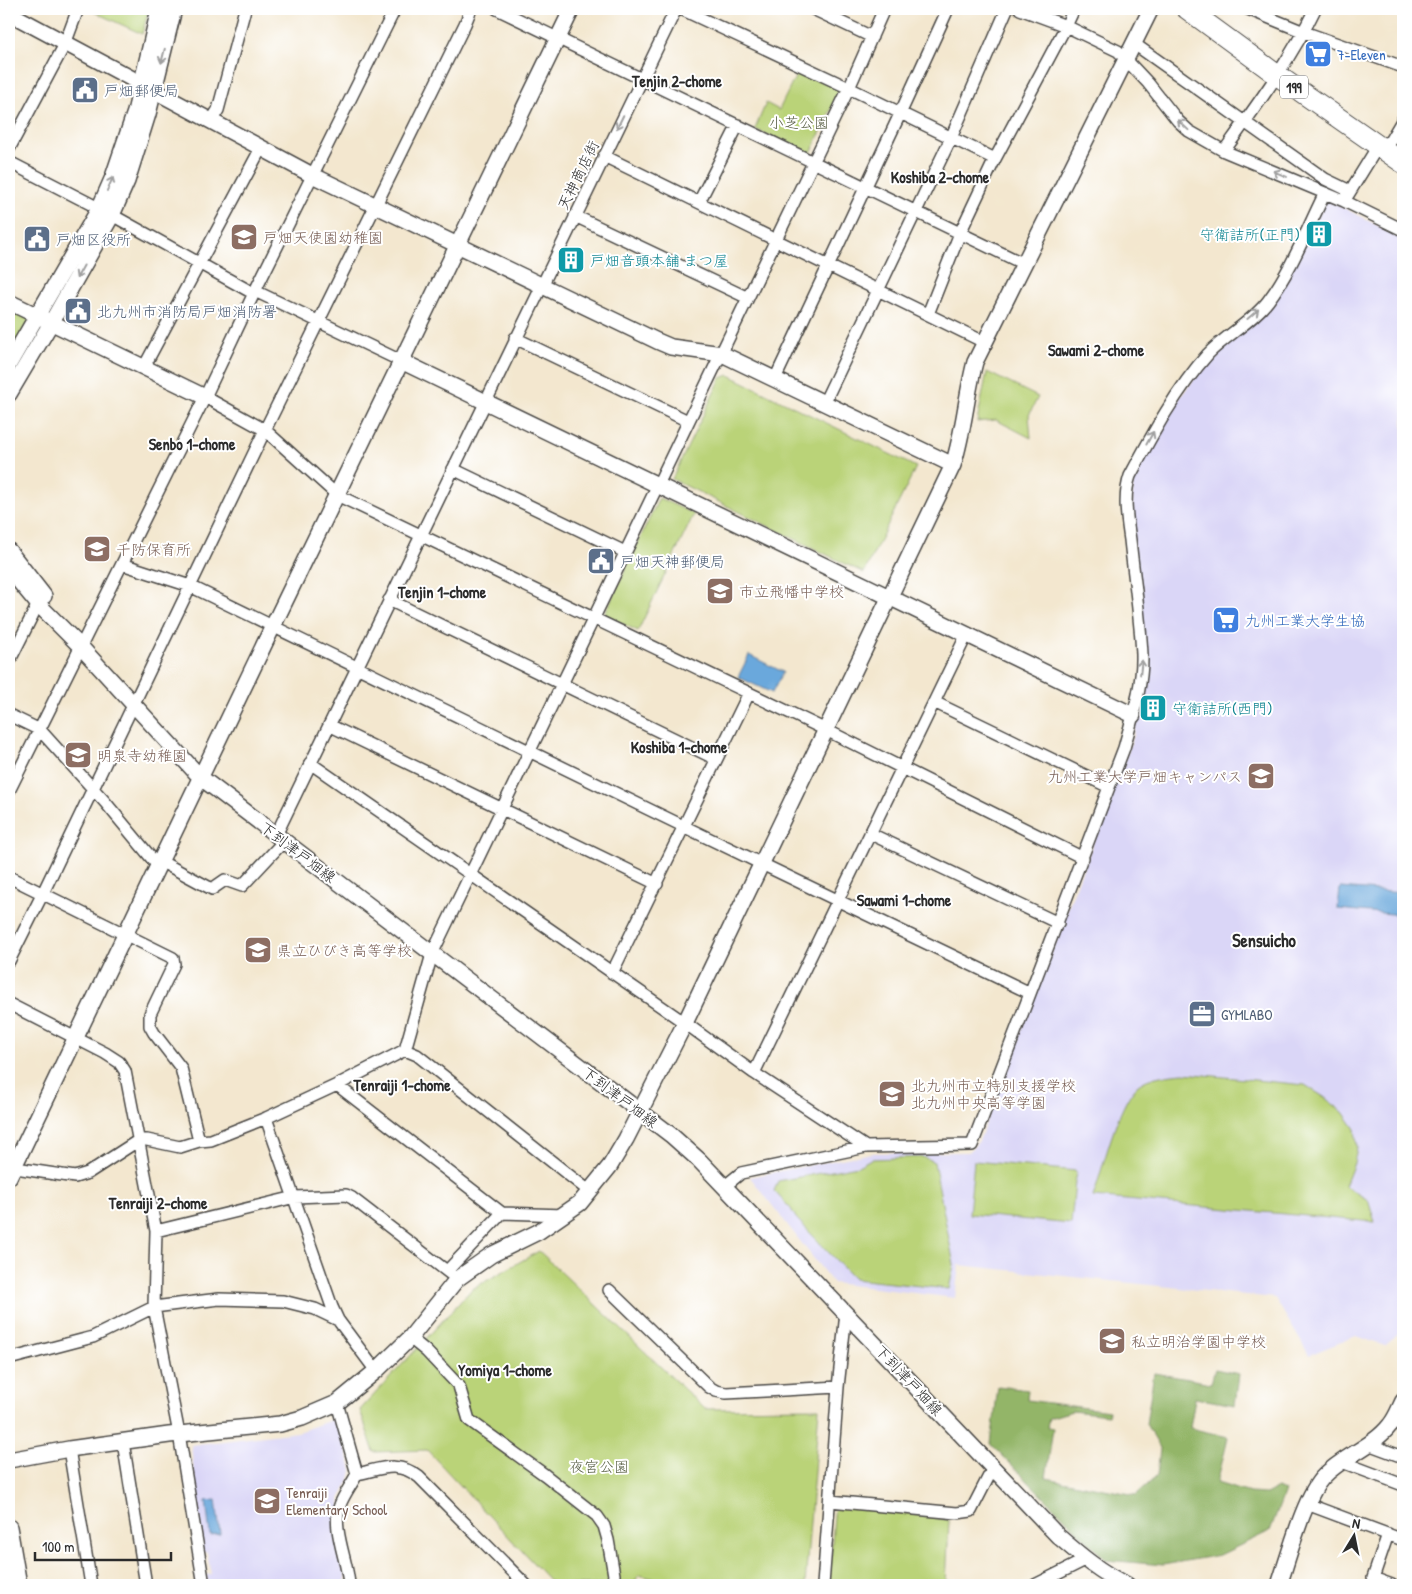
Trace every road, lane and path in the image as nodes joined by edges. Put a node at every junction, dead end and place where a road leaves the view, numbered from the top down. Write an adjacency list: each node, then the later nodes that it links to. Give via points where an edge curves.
1 (78, 9): 27 (street)
2 (159, 9): 32 (street)
3 (174, 9): 32 (street, one-way to 32)
4 (245, 9): 36 (street, via 218,110)
5 (395, 9): 49 (street)
6 (471, 9): 54 (street)
7 (498, 9): 25 (street)
8 (572, 9): 25 (street)
9 (676, 9): 31 (street, 天神商店街)
10 (681, 9): 33 (street)
11 (813, 9): 24 (street)
12 (884, 9): 24 (street)
13 (948, 9): 34 (street)
14 (1007, 9): 39 (street)
15 (1020, 9): 22 (street)
16 (1074, 9): 22 (street)
17 (1151, 9): 26 (street)
18 (1187, 9): 30 (highway, 199)
19 (1248, 9): 23 (street)
20 (1315, 9): 23 (street)
21 (9, 13): 27 (street)
22 (1066, 26): 28 (street, via 1118,51); 45 (street)
23 (1304, 32): 29 (street); 30 (street)
24 (872, 37): 33 (street)
25 (558, 38): 31 (street); 61 (street)
26 (1133, 43): 28 (street); 37 (street)
27 (65, 44): 32 (street); 42 (street)
28 (1125, 58): 43 (street, one-way to 28, via 1178,121); 63 (street)
29 (1403, 67)
30 (1277, 75): 37 (street); 40 (highway, 199)
31 (642, 78): 38 (street); 44 (street, 天神商店街, one-way to 44)
32 (148, 87): 36 (street); 56 (street, via 113,177)
33 (849, 88): 34 (street); 47 (street)
34 (900, 114): 39 (street); 50 (street)
35 (1403, 119): 40 (street, via 1390,141)
36 (211, 121): 41 (street)
37 (1245, 121): 43 (street); 52 (street)
38 (738, 125): 47 (street); 53 (street)
39 (951, 138): 45 (street); 55 (street)
40 (1378, 146): 48 (highway, 199); 52 (street)
41 (261, 148): 49 (street); 62 (street)
42 (9, 149)
43 (1224, 151): 51 (street, one-way to 43)
44 (604, 156): 53 (street); 57 (street, 天神商店街)
45 (994, 159): 59 (street)
46 (9, 162): 56 (street)
47 (814, 162): 50 (street); 60 (street)
48 (1403, 163)
49 (312, 175): 54 (street); 67 (street)
50 (866, 187): 55 (street); 64 (street)
51 (1325, 193): 52 (street); 110 (street, one-way to 51, via 1142,656 1126,498 1128,481 1162,417 1185,383 1209,354 1266,303 1281,281)
52 (1347, 196): 58 (street)
53 (699, 202): 60 (street)
54 (375, 206): 61 (street); 72 (street)
55 (916, 211): 59 (street); 66 (street)
56 (105, 212): 62 (street); 71 (street); 73 (street, one-way to 73)
57 (575, 216): 65 (street, 天神商店街); 68 (street)
58 (1403, 230)
59 (960, 233): 63 (street); 70 (street)
60 (776, 239): 64 (street); 68 (street)
61 (458, 245): 65 (street); 77 (street)
62 (199, 263): 67 (street); 79 (street)
63 (1024, 264): 75 (street)
64 (828, 265): 66 (street); 80 (street)
65 (541, 285): 74 (street, 天神商店街); 76 (street, via 671,347)
66 (878, 290): 70 (street); 84 (street)
67 (254, 292): 72 (street); 82 (street)
68 (748, 298): 76 (street)
69 (9, 302): 71 (street)
70 (928, 314): 75 (street)
71 (37, 316): 73 (street); 78 (street)
72 (319, 322): 77 (street); 86 (street)
73 (51, 323): 79 (street); 81 (street)
74 (516, 338): 83 (street, 天神商店街); 85 (street)
75 (984, 342): 87 (street, via 970,380 961,442)
76 (722, 354): 80 (street); 85 (street)
77 (401, 362): 83 (street); 90 (street)
78 (9, 364)
79 (144, 367): 82 (street)
80 (775, 380): 84 (street)
81 (9, 394)
82 (204, 397): 86 (street); 94 (street)
83 (485, 402): 88 (street, 天神商店街); 89 (street)
84 (824, 403): 87 (street)
85 (688, 421): 89 (street)
86 (265, 430): 90 (street); 96 (street)
87 (953, 465): 97 (street)
88 (453, 468): 91 (street, 天神商店街); 93 (street)
89 (657, 485): 93 (street); 97 (street)
90 (338, 495): 91 (street); 101 (street)
91 (420, 535): 98 (street, 天神商店街); 100 (street)
92 (9, 551): 103 (street, 下到津戸畑線)
93 (625, 552): 100 (street)
94 (122, 564): 96 (street); 103 (street)
95 (9, 569): 99 (street, 下到津戸畑線)
96 (190, 586): 101 (street); 109 (street)
97 (889, 597): 102 (street); 114 (street)
98 (389, 600): 105 (street, 天神商店街); 106 (street)
99 (38, 604): 103 (street, 下到津戸畑線); 104 (street)
100 (593, 618): 106 (street); 107 (street)
101 (273, 626): 105 (street); 119 (street)
102 (966, 634): 108 (street); 110 (street)
103 (80, 646): 109 (street, 下到津戸畑線); 113 (street)
104 (9, 662)
105 (357, 667): 112 (street, 天神商店街); 115 (street)
106 (561, 684): 115 (street); 116 (street)
107 (749, 693): 114 (street); 116 (street)
108 (934, 702): 118 (street); 120 (street)
109 (133, 705): 119 (street, 下到津戸畑線); 121 (street)
110 (1133, 714): 120 (street)
111 (9, 715): 113 (street)
112 (329, 725): 117 (street, 天神商店街); 123 (street)
113 (40, 730): 121 (street); 122 (street)
114 (826, 730): 118 (street); 129 (street)
115 (530, 750): 123 (street); 124 (street)
116 (716, 759): 124 (street)
117 (310, 763): 126 (street, 天神商店街); 130 (street)
118 (902, 769): 125 (street); 127 (street)
119 (200, 777): 126 (street, 下到津戸畑線); 128 (street)
120 (1109, 787): 127 (street)
121 (92, 790): 128 (street); 133 (street)
122 (9, 792)
123 (502, 810): 130 (street); 132 (street)
124 (683, 826): 129 (street); 132 (street)
125 (872, 834): 134 (street); 135 (street)
126 (280, 838): 128 (street, 天神商店街, via 242,886 225,880 212,889); 137 (street, 下到津戸畑線)
127 (1083, 858): 135 (street)
128 (159, 863): 136 (street)
129 (762, 864): 134 (street); 142 (street)
130 (470, 875): 137 (street); 139 (street)
131 (9, 877): 133 (street)
132 (657, 884): 139 (street)
133 (42, 894): 136 (street); 138 (street)
134 (838, 900): 140 (street); 145 (street)
135 (1058, 923): 140 (street)
136 (125, 934): 143 (street); 150 (street, via 173,958 174,964 150,1014 150,1026 181,1068)
137 (432, 954): 144 (street); 147 (street, 下到津戸畑線)
138 (9, 961)
139 (612, 973): 142 (street)
140 (1030, 993): 151 (street, via 972,1145)
141 (9, 1004): 143 (street)
142 (685, 1022): 145 (street); 147 (street)
143 (76, 1037): 149 (street, via 119,1062 128,1085); 152 (street)
144 (405, 1050): 146 (street); 154 (street, via 417,1055)
145 (754, 1073): 151 (street)
146 (337, 1085): 148 (street); 156 (street)
147 (640, 1112): 153 (street, 下到津戸畑線, via 671,1135); 154 (street, via 610,1166)
148 (266, 1118): 150 (street, via 211,1140); 155 (street)
149 (139, 1140): 150 (street, via 180,1148); 152 (street, via 88,1173 75,1177); 158 (street)
150 (199, 1141)
151 (866, 1147): 153 (street, via 740,1173)
152 (10, 1170)
153 (725, 1186): 162 (street, 下到津戸畑線)
154 (589, 1191): 157 (street)
155 (294, 1197): 158 (street); 159 (street, via 346,1195); 163 (street)
156 (502, 1213): 157 (street); 159 (street)
157 (564, 1215): 159 (street, via 538,1232)
158 (156, 1230): 161 (street)
159 (452, 1275): 164 (street)
160 (609, 1290): 167 (street, via 716,1391)
161 (154, 1307): 163 (street, via 219,1299 283,1301 315,1309); 165 (street, via 93,1337); 170 (street)
162 (846, 1313): 167 (street); 177 (street, 下到津戸畑線)
163 (338, 1320): 166 (street)
164 (410, 1338): 166 (street); 193 (street, via 459,1386 469,1420 597,1516 608,1540 614,1575)
165 (9, 1358)
166 (376, 1371): 169 (street)
167 (838, 1387): 180 (street)
168 (1403, 1401): 172 (street, via 1391,1424)
169 (337, 1403): 170 (street, via 290,1422); 178 (street)
170 (179, 1434): 171 (street); 190 (street)
171 (123, 1442): 173 (street); 189 (street)
172 (1368, 1444): 174 (street); 176 (street)
173 (69, 1449): 175 (street); 188 (street)
174 (1403, 1457)
175 (9, 1460)
176 (1342, 1462): 179 (street); 181 (street, via 1324,1476)
177 (993, 1468): 180 (street, via 971,1511 957,1513); 185 (street, 下到津戸畑線)
178 (357, 1474): 191 (street, via 340,1506 337,1522); 192 (street, via 393,1466 410,1470)
179 (1403, 1485)
180 (830, 1501): 194 (street)
181 (1307, 1504): 183 (street); 197 (street)
182 (9, 1527): 187 (street)
183 (1388, 1534): 184 (street); 198 (street, via 1374,1578)
184 (1403, 1540)
185 (1085, 1560): 186 (street, 下到津戸畑線); 195 (street)
186 (1110, 1582): 196 (street, 下到津戸畑線)
187 (19, 1585)
188 (91, 1585)
189 (146, 1585)
190 (204, 1585)
191 (349, 1585)
192 (526, 1585)
193 (612, 1585)
194 (823, 1585)
195 (1035, 1585)
196 (1127, 1585)
197 (1279, 1585)
198 (1392, 1585)

